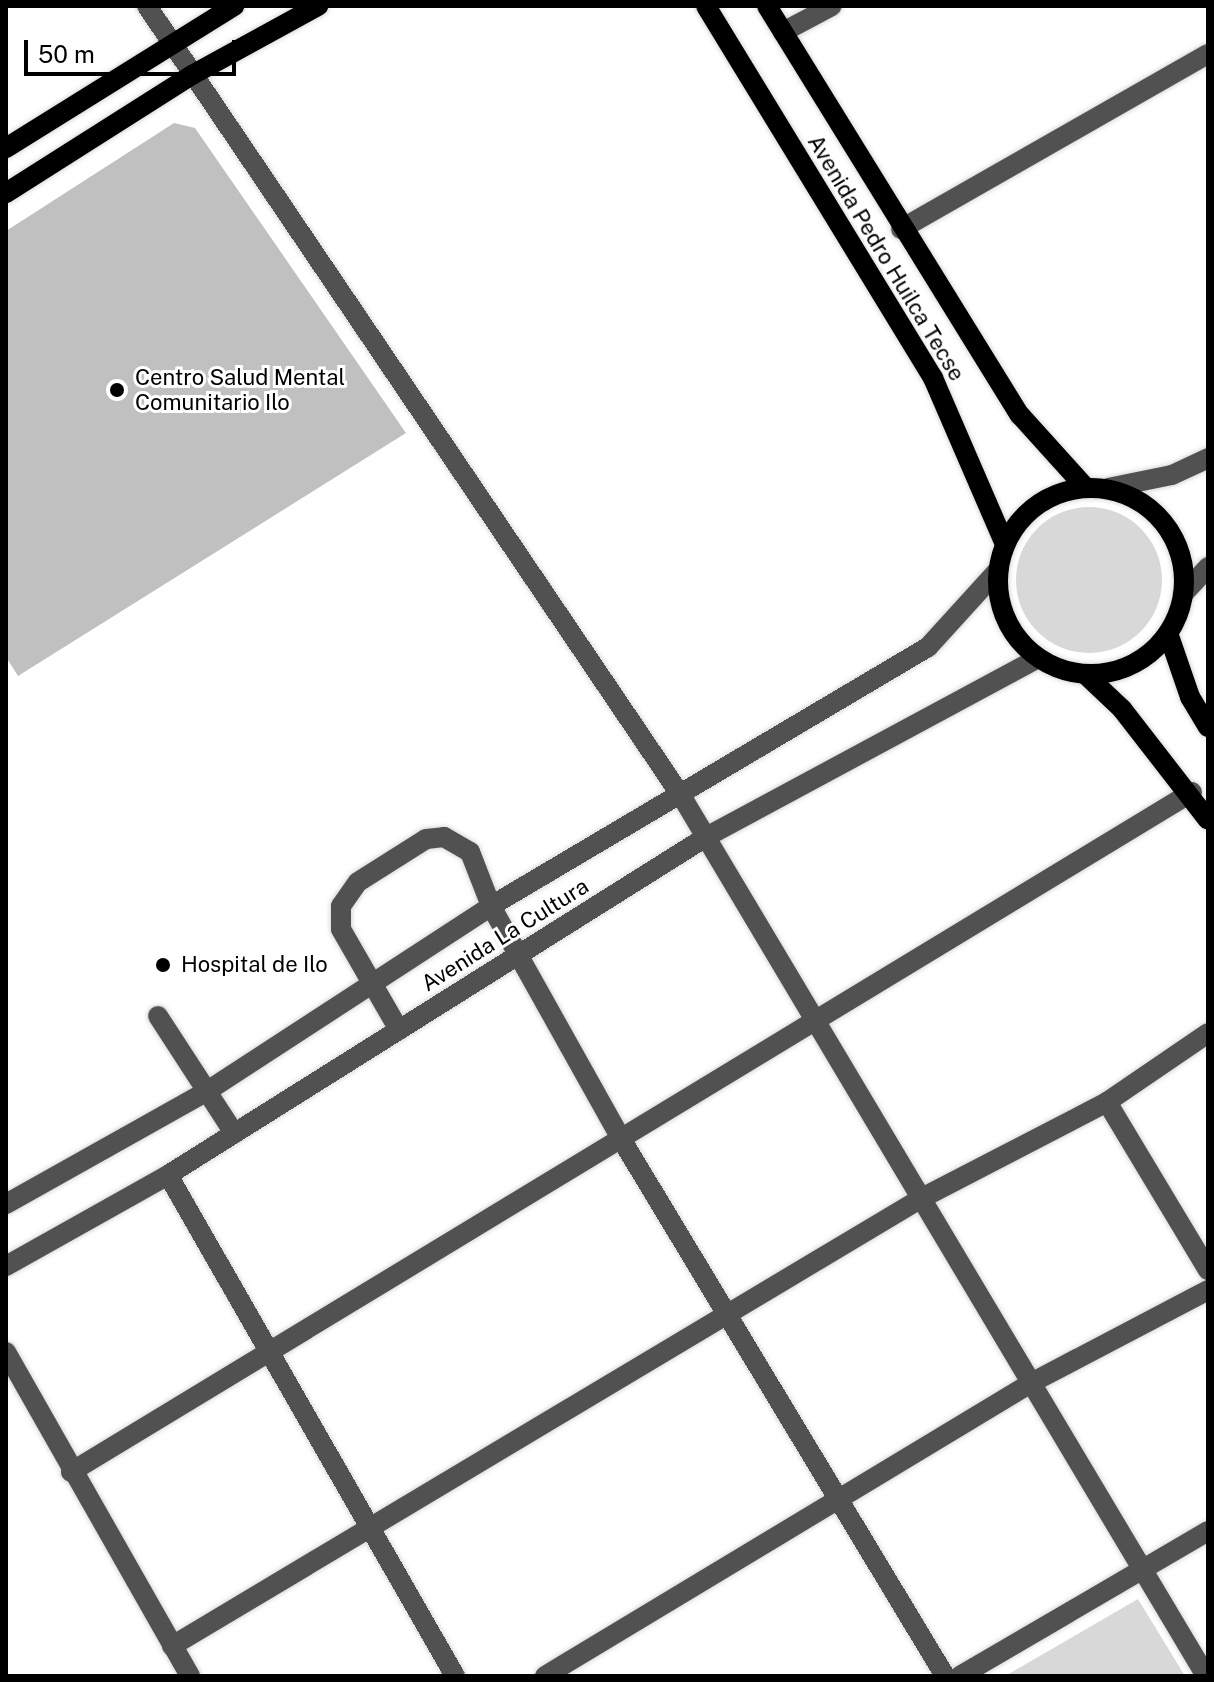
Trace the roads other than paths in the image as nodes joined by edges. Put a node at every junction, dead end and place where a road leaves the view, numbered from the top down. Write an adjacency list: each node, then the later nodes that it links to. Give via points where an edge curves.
1 (147, 6): 8 (street)
2 (234, 6): 8 (main road)
3 (318, 6): 10 (main road)
4 (706, 6): 17 (main road, Avenida Pedro Huilca Tecse, via 933,378)
5 (767, 6): 7 (main road, Avenida Pedro Huilca Tecse)
6 (832, 6): 7 (street)
7 (783, 32): 13 (main road, Avenida Pedro Huilca Tecse)
8 (170, 43): 10 (street); 11 (main road)
9 (1208, 54): 13 (street)
10 (192, 75): 12 (main road); 26 (street)
11 (6, 148)
12 (6, 193)
13 (901, 229): 15 (main road, Avenida Pedro Huilca Tecse, via 1020,415)
14 (1208, 458): 16 (street, via 1172,475)
15 (1085, 487): 16 (main road); 17 (main road, via 1037,505)
16 (1108, 488): 20 (main road, via 1140,501 1168,528 1184,571)
17 (1005, 544): 19 (main road)
18 (1208, 567): 20 (street)
19 (999, 569): 22 (main road, via 1006,619); 26 (street, Avenida La Cultura, via 928,647)
20 (1183, 594): 21 (main road)
21 (1168, 633): 23 (main road, via 1132,665); 24 (main road, via 1190,697)
22 (1038, 658): 23 (main road); 28 (street, Avenida La Cultura)
23 (1085, 674): 25 (main road)
24 (1208, 727)
25 (1192, 792): 27 (main road); 33 (street)
26 (682, 797): 28 (street); 29 (street, Avenida La Cultura)
27 (1208, 820)
28 (706, 837): 30 (street, Avenida La Cultura); 33 (street)
29 (491, 906): 30 (street); 31 (street, Avenida La Cultura); 31 (street, via 470,852 444,837 426,839 358,882 346,895 339,917)
30 (520, 954): 34 (street, Avenida La Cultura); 39 (street)
31 (372, 984): 34 (street); 36 (street, Avenida La Cultura)
32 (158, 1016): 36 (street)
33 (814, 1023): 39 (street); 41 (street)
34 (399, 1030): 38 (street, Avenida La Cultura)
35 (1208, 1033): 37 (street)
36 (209, 1090): 38 (street); 42 (street, Avenida La Cultura)
37 (1107, 1102): 41 (street); 44 (street)
38 (234, 1133): 40 (street, Avenida La Cultura)
39 (623, 1142): 46 (street); 48 (street)
40 (168, 1175): 43 (street, Avenida La Cultura); 48 (street)
41 (920, 1199): 46 (street); 49 (street)
42 (6, 1204)
43 (6, 1266)
44 (1208, 1270)
45 (1208, 1290): 49 (street)
46 (730, 1313): 51 (street); 52 (street)
47 (6, 1352): 50 (street)
48 (269, 1353): 50 (street); 52 (street)
49 (1031, 1383): 51 (street); 54 (street)
50 (71, 1472): 55 (street)
51 (839, 1498): 58 (street); 59 (street)
52 (369, 1531): 55 (street); 57 (street)
53 (1208, 1531): 54 (street)
54 (1141, 1567): 60 (street); 61 (street)
55 (172, 1646): 56 (street)
56 (190, 1676)
57 (455, 1676)
58 (545, 1676)
59 (945, 1676)
60 (960, 1676)
61 (1206, 1676)

